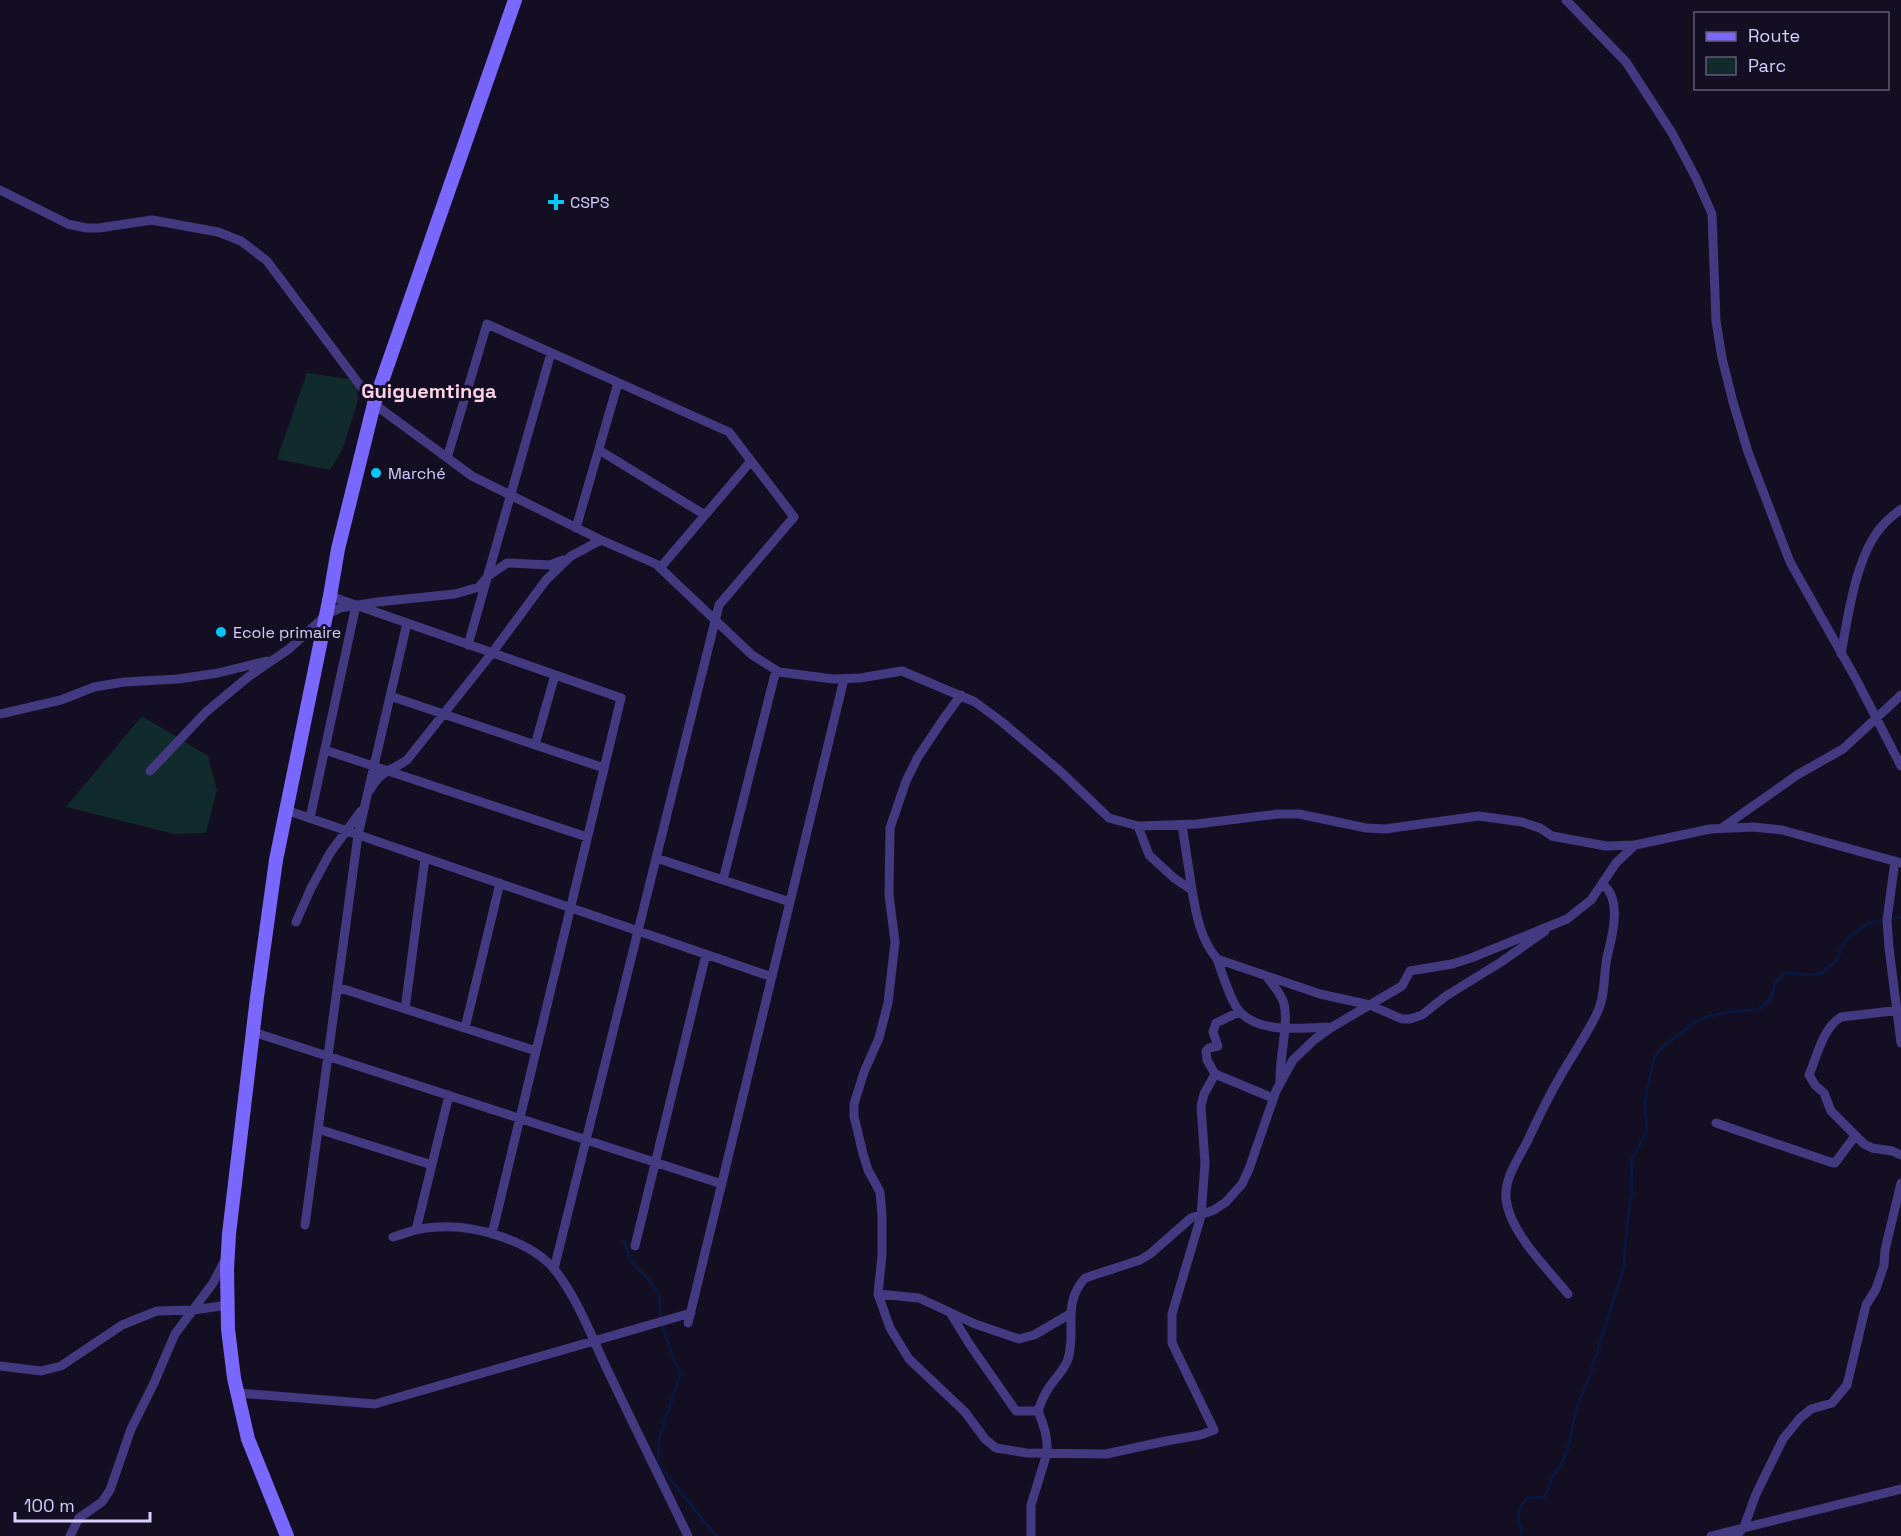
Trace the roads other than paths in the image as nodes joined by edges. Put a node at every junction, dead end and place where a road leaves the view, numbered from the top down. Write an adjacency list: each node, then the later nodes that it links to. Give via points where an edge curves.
1 (514, 0): 6 (street)
2 (1566, 0): 25 (street, via 1626,62 1672,133 1712,214 1716,321 1733,402 1790,562)
3 (0, 190): 6 (street, via 68,224 86,228 152,220 219,232 241,241 267,261)
4 (551, 353): 5 (street); 8 (street, via 487,324); 10 (street)
5 (618, 383): 7 (street); 9 (street, via 729,432)
6 (374, 404): 8 (street); 18 (street)
7 (599, 450): 12 (street); 13 (street)
8 (447, 458): 10 (street, via 472,477)
9 (751, 461): 12 (street); 21 (street, via 794,517 718,605)
10 (510, 496): 13 (street); 17 (street)
11 (1901, 509): 25 (street, via 1870,544 1851,600)
12 (705, 515): 16 (street)
13 (576, 528): 14 (street)
14 (600, 540): 15 (street); 16 (street)
15 (571, 556): 17 (street, via 550,565 507,563); 24 (street, via 546,580)
16 (660, 568): 21 (street)
17 (488, 576): 19 (street, via 479,587 455,594); 23 (street)
18 (330, 596): 19 (street); 20 (street)
19 (356, 605): 20 (street); 22 (street); 37 (street)
20 (326, 615): 26 (street); 44 (street)
21 (715, 620): 27 (street, via 752,655); 54 (street)
22 (407, 623): 23 (street); 32 (street)
23 (468, 645): 24 (street)
24 (492, 653): 28 (street); 34 (street)
25 (1841, 654): 35 (street)
26 (273, 660): 33 (street, via 218,673 94,687 61,700); 42 (street, via 206,712)
27 (776, 670): 29 (street); 56 (street)
28 (555, 675): 36 (street); 40 (street, via 621,698)
29 (844, 679): 30 (street, via 902,671); 60 (street)
30 (961, 695): 47 (street, via 1009,728 1101,813); 103 (street, via 918,757 890,828 889,894 895,942 888,1004 854,1104 863,1154 879,1192 882,1245)
31 (1901, 695): 35 (street)
32 (390, 696): 34 (street); 38 (street)
33 (0, 714)
34 (444, 714): 36 (street); 41 (street, via 407,760)
35 (1876, 719): 39 (street); 48 (street, via 1843,749 1797,775)
36 (535, 745): 40 (street)
37 (325, 750): 38 (street); 45 (street)
38 (374, 766): 41 (street); 43 (street)
39 (1901, 766)
40 (604, 768): 51 (street)
41 (386, 770): 43 (street); 51 (street)
42 (150, 771)
43 (366, 799): 49 (street); 50 (street)
44 (286, 810): 45 (street); 77 (street)
45 (310, 818): 49 (street)
46 (1182, 825): 47 (street); 52 (street, via 1299,814 1385,829 1479,816 1522,822 1552,836 1591,844); 59 (street)
47 (1138, 826): 59 (street, via 1149,855)
48 (1722, 828): 52 (street); 55 (street, via 1782,830)
49 (347, 831): 50 (street); 62 (street, via 310,888)
50 (358, 835): 53 (street); 69 (street)
51 (587, 837): 61 (street)
52 (1635, 845): 58 (street)
53 (425, 858): 57 (street); 71 (street)
54 (656, 858): 56 (street); 64 (street)
55 (1898, 862): 72 (street, via 1887,920)
56 (723, 880): 60 (street)
57 (500, 883): 61 (street); 75 (street)
58 (1602, 884): 63 (street, via 1575,914); 104 (street, via 1611,896 1614,920 1601,1004 1548,1098 1507,1183 1509,1213 1519,1233)
59 (1192, 890): 66 (street, via 1198,922)
60 (790, 902): 68 (street)
61 (570, 907): 64 (street); 79 (street)
62 (296, 922)
63 (1553, 924): 70 (street, via 1471,958 1410,971 1402,986); 70 (street, via 1422,1015 1402,1019)
64 (637, 930): 65 (street); 89 (street)
65 (706, 954): 68 (street); 91 (street)
66 (1218, 959): 67 (street); 73 (street)
67 (1266, 976): 70 (street); 76 (street, via 1284,1004)
68 (772, 977): 93 (street)
69 (337, 987): 71 (street); 80 (street)
70 (1370, 1005): 74 (street)
71 (405, 1009): 75 (street)
72 (1899, 1010): 78 (street); 88 (street, via 1841,1017 1834,1022 1809,1075 1824,1093 1831,1111)
73 (1239, 1012): 76 (street); 81 (street, via 1213,1028 1218,1046 1209,1048 1205,1055)
74 (1332, 1027): 76 (street); 82 (street, via 1293,1060)
75 (465, 1028): 79 (street)
76 (1284, 1029): 82 (street)
77 (253, 1032): 80 (street); 101 (street)
78 (1901, 1043)
79 (536, 1051): 85 (street)
80 (328, 1056): 83 (street); 87 (street)
81 (1215, 1074): 84 (street); 95 (street, via 1202,1106 1205,1163)
82 (1280, 1084): 84 (street)
83 (448, 1095): 85 (street); 92 (street)
84 (1273, 1098): 95 (street, via 1242,1184 1226,1202)
85 (520, 1119): 89 (street); 98 (street)
86 (1716, 1124): 88 (street, via 1835,1163)
87 (318, 1128): 92 (street); 96 (street)
88 (1855, 1136): 90 (street, via 1872,1148)
89 (586, 1140): 91 (street); 102 (street)
90 (1901, 1155)
91 (655, 1162): 93 (street); 100 (street)
92 (432, 1165): 97 (street)
93 (722, 1184): 109 (street, via 690,1318)
94 (1901, 1184): 115 (street, via 1884,1265 1866,1305 1847,1385 1832,1403 1811,1409 1800,1418 1783,1439)
95 (1201, 1216): 108 (street, via 1183,1223 1140,1260 1085,1278); 113 (street, via 1171,1328 1172,1343 1214,1430 1112,1453)
96 (305, 1224)
97 (416, 1230): 98 (street, via 438,1227); 99 (street)
98 (492, 1234): 102 (street, via 532,1252)
99 (393, 1237)
100 (634, 1246)
101 (227, 1255): 105 (street); 106 (street)
102 (554, 1269): 109 (street)
103 (878, 1294): 107 (street, via 918,1298); 113 (street, via 890,1328 909,1359 965,1412 990,1445 1008,1451)
104 (1568, 1294)
105 (228, 1305): 106 (street); 111 (street)
106 (193, 1310): 110 (street, via 157,1311 122,1325 61,1366 41,1371); 116 (street, via 175,1334 130,1429 110,1490 102,1502 79,1518)
107 (951, 1314): 108 (street, via 1019,1339 1034,1335); 112 (street, via 1016,1411)
108 (1070, 1314): 112 (street, via 1068,1359 1042,1398)
109 (594, 1341): 111 (street, via 375,1404); 118 (street)
110 (0, 1366)
111 (238, 1393): 117 (street, via 248,1439)
112 (1038, 1411): 113 (street, via 1046,1432)
113 (1047, 1453): 119 (street, via 1033,1494)
114 (1901, 1489): 115 (street)
115 (1744, 1527): 120 (street); 121 (street)
116 (70, 1536)
117 (287, 1536)
118 (688, 1536)
119 (1031, 1536)
120 (1711, 1536)
121 (1736, 1536)

